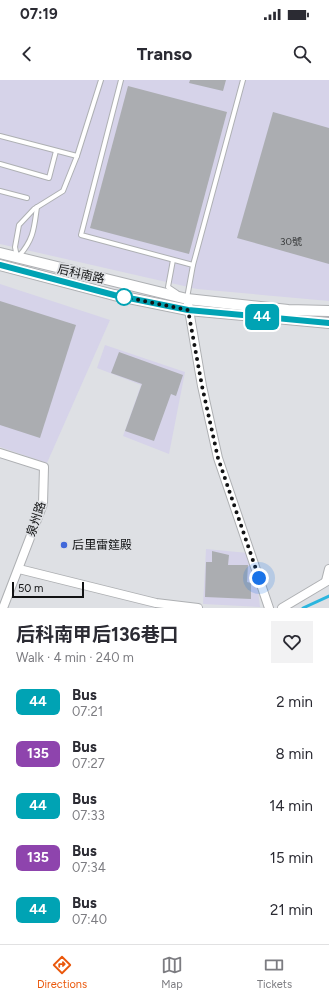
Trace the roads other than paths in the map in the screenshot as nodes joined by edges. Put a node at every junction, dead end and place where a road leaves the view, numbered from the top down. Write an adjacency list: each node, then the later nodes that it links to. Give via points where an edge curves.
1 (101, 80): 6 (lane)
2 (121, 80): 13 (lane, via 81,235)
3 (243, 80): 15 (lane)
4 (0, 136): 5 (lane)
5 (56, 151): 6 (lane); 7 (lane, via 49,178)
6 (77, 156): 10 (lane, via 63,190)
7 (0, 164)
8 (0, 192): 9 (lane)
9 (27, 198)
10 (37, 207): 12 (lane, via 34,231 29,245); 12 (lane, via 19,225 15,247)
11 (0, 253): 12 (street, 后科南路)
12 (17, 258): 16 (street); 17 (street, 后科南路)
13 (173, 260): 15 (lane); 17 (lane, via 168,287)
14 (0, 265): 16 (street, 后科南路)
15 (193, 265): 17 (lane)
16 (14, 270): 18 (street, 后科南路)
17 (187, 299): 18 (street); 19 (street, 后科南路)
18 (188, 310): 20 (street, 后科南路); 27 (street, via 218,458)
19 (329, 312)
20 (329, 323)
21 (0, 453): 23 (street, 泉州路, via 44,467 43,504)
22 (329, 568): 24 (street)
23 (18, 570): 25 (street, 泉州路); 26 (street, via 156,603)
24 (328, 581): 28 (street)
25 (3, 608)
26 (198, 608)
27 (269, 608)
28 (282, 608)

